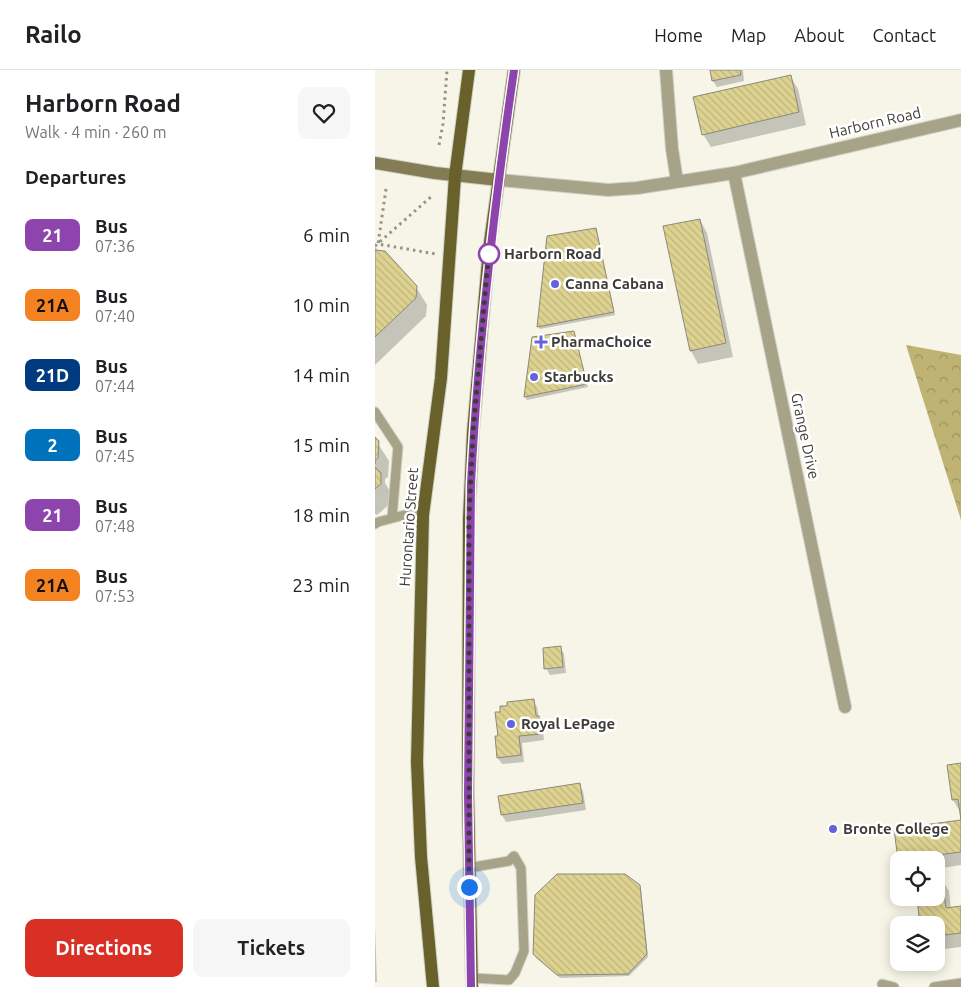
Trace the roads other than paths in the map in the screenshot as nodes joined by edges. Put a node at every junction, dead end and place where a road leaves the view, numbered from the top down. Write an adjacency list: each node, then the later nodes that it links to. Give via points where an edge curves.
1 (469, 70): 7 (main road, Hurontario Street)
2 (514, 70): 8 (main road)
3 (666, 70): 9 (street)
4 (961, 120): 6 (street, Harborn Road)
5 (375, 163): 7 (street)
6 (734, 172): 9 (street, Harborn Road); 14 (street, Grange Drive)
7 (455, 176): 8 (street); 11 (main road, Hurontario Street, via 441,378)
8 (499, 180): 9 (street, Harborn Road, via 608,190); 15 (main road, via 487,269 473,432)
9 (677, 181)
10 (375, 412): 12 (lane, via 397,447)
11 (423, 515): 12 (lane); 19 (main road, Hurontario Street, via 417,762 421,857)
12 (392, 518): 13 (lane)
13 (375, 524)
14 (845, 707)
15 (468, 868): 16 (main road); 16 (lane, via 509,861 513,856 521,868 524,951 509,980)
16 (471, 983)
17 (961, 983): 21 (lane)
18 (882, 984): 20 (lane)
19 (433, 987)
20 (894, 987)
21 (934, 987)

